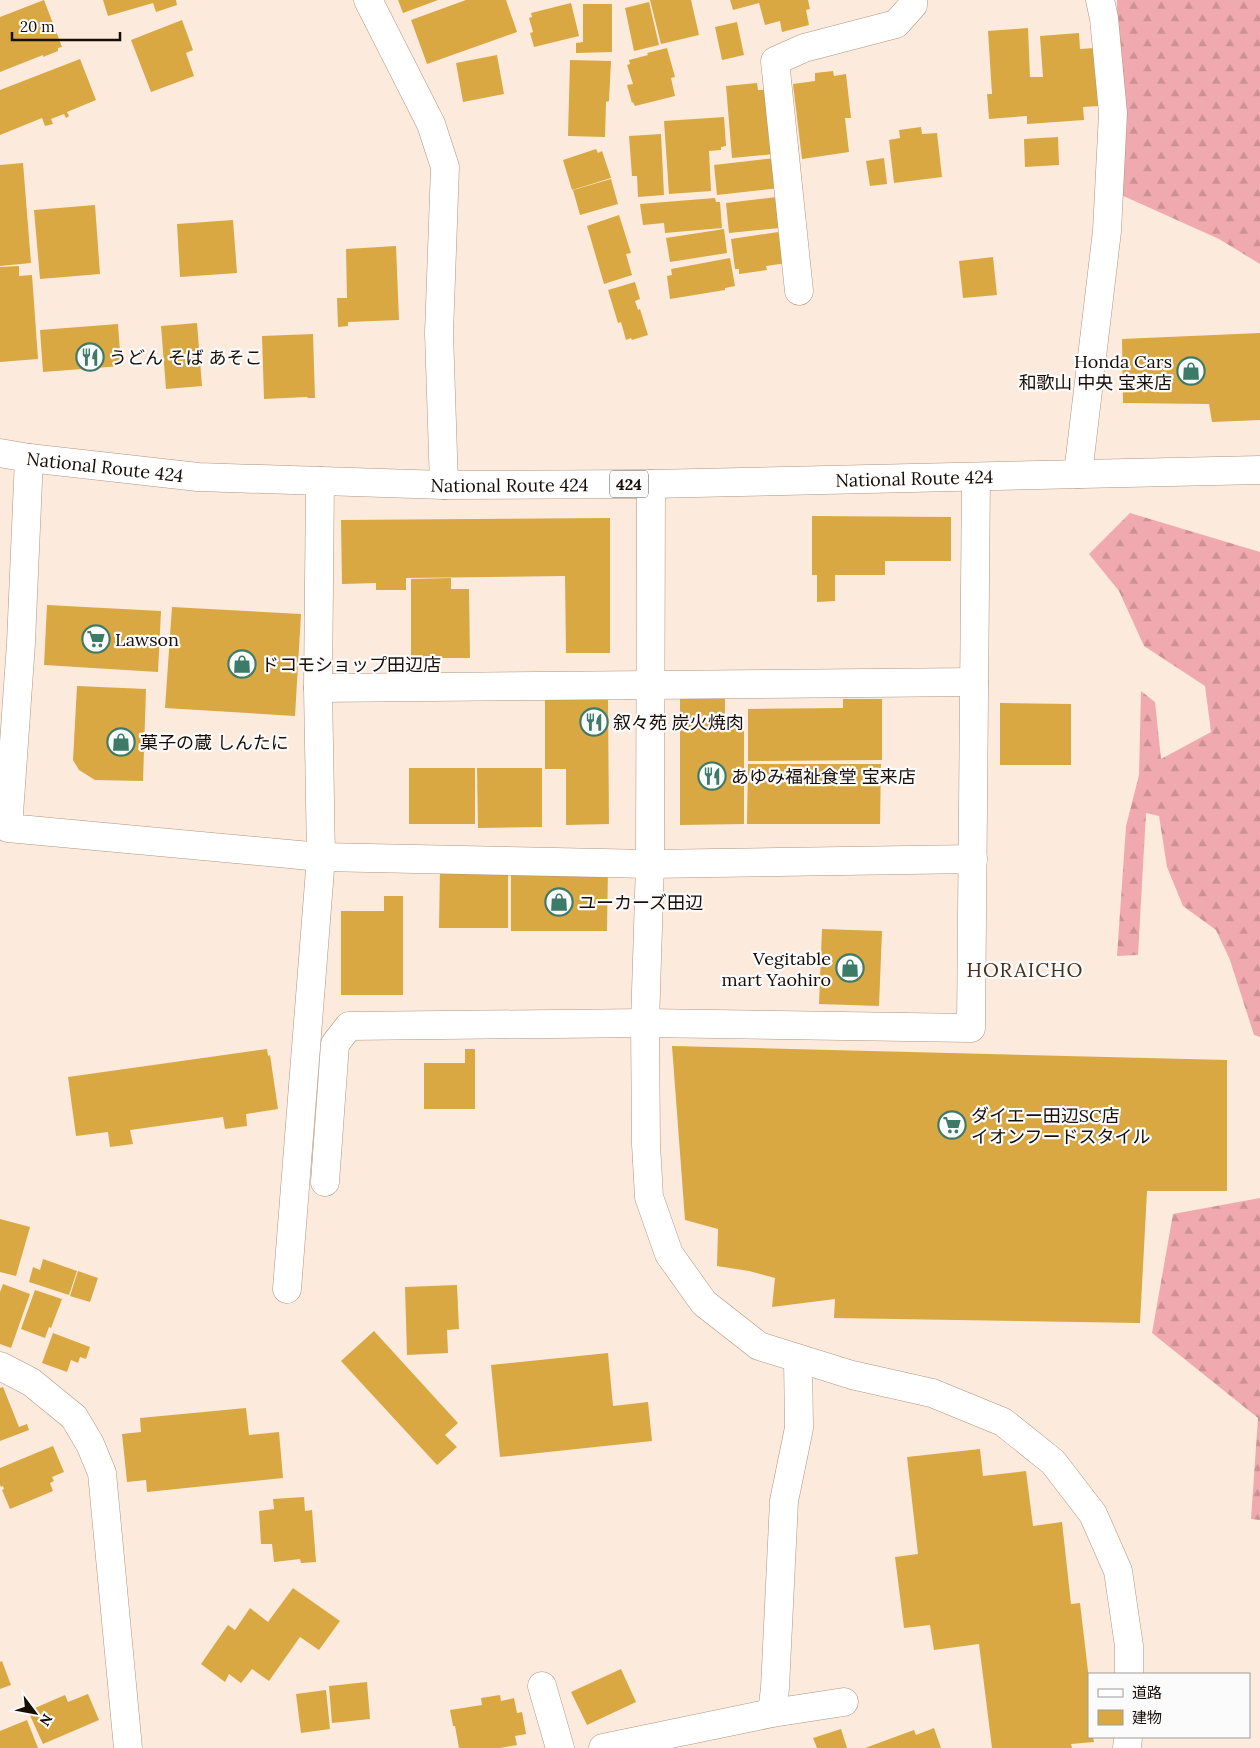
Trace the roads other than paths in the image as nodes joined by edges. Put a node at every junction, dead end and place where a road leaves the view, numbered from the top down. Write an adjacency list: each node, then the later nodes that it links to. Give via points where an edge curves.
1 (368, 0): 12 (main road, via 431,124 445,167 439,333)
2 (913, 0): 4 (main road, via 896,24 804,48 775,61)
3 (1100, 0): 8 (main road, via 1113,113 1107,231)
4 (798, 290)
5 (0, 453): 6 (main road, National Route 424 / 424)
6 (29, 458): 10 (main road, National Route 424 / 424, via 198,477); 16 (main road, via 8,828)
7 (1260, 470): 8 (main road, National Route 424 / 424)
8 (1078, 474): 9 (main road, National Route 424 / 424)
9 (976, 477): 11 (main road, National Route 424 / 424); 13 (main road)
10 (320, 481): 12 (main road, National Route 424 / 424); 15 (main road)
11 (651, 484): 12 (main road, National Route 424 / 424); 14 (main road)
12 (444, 485)
13 (974, 682): 14 (main road); 17 (main road)
14 (650, 685): 15 (main road); 18 (main road)
15 (318, 688): 16 (main road)
16 (321, 857): 18 (main road); 21 (main road)
17 (972, 859): 18 (main road); 19 (main road, via 971,1028)
18 (650, 864): 19 (main road)
19 (644, 1023): 20 (main road, via 349,1026 335,1044); 22 (main road, via 649,1197 669,1254 704,1303 759,1346)
20 (325, 1182)
21 (287, 1289)
22 (798, 1358): 24 (main road, via 852,1375 932,1393 1003,1422 1053,1462 1093,1514 1118,1571); 27 (main road, via 799,1428 784,1501)
23 (0, 1366): 28 (main road, via 31,1382 74,1417 102,1473)
24 (1130, 1673)
25 (542, 1686): 29 (main road)
26 (844, 1702): 27 (main road)
27 (772, 1714): 30 (main road)
28 (128, 1748)
29 (560, 1748)
30 (603, 1748)

